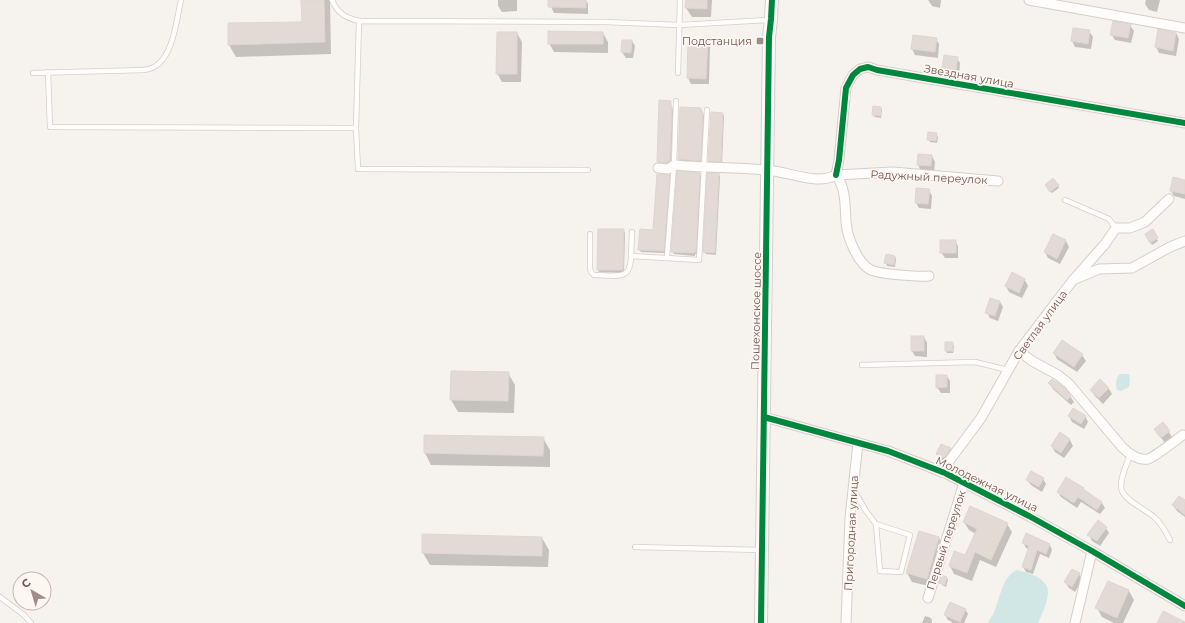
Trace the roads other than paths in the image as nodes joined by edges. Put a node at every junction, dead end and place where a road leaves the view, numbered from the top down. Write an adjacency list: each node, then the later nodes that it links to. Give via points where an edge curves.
1 (180, 0): 10 (lane, via 175,30 166,54 151,69)
2 (332, 0): 7 (lane, via 347,18)
3 (680, 0): 8 (lane)
4 (772, 0): 6 (street, Пошехонское шоссе)
5 (1029, 0): 9 (street)
6 (772, 20): 8 (lane); 21 (street, Пошехонское шоссе, via 769,37)
7 (359, 21): 8 (lane); 16 (lane)
8 (679, 25): 11 (lane)
9 (1185, 28)
10 (48, 72): 12 (lane); 16 (lane, via 50,127)
11 (678, 72)
12 (33, 73)
13 (676, 101): 17 (lane)
14 (707, 110): 19 (lane)
15 (1185, 123): 22 (street, Звездная улица, via 868,67 853,75 846,88)
16 (356, 128): 20 (lane, via 358,169)
17 (674, 166): 18 (street, Радужный переулок, via 668,169); 19 (street, Радужный переулок); 31 (lane)
18 (658, 168)
19 (704, 168): 21 (street, Радужный переулок); 31 (lane, via 699,260)
20 (588, 170)
21 (768, 170): 22 (street, Радужный переулок, via 803,178 829,179); 37 (street, Пошехонское шоссе)
22 (836, 175): 23 (street, Радужный переулок, via 893,172); 32 (street, via 841,182 846,224 856,254 863,264 879,272)
23 (998, 181)
24 (1169, 199): 26 (street, via 1145,222 1130,228)
25 (1066, 200): 26 (lane, via 1110,219)
26 (1116, 228): 33 (street)
27 (632, 232): 30 (lane)
28 (590, 234): 30 (lane, via 590,268 594,275 622,275 630,266)
29 (1185, 241): 33 (street, Светлая улица, via 1132,268 1099,269)
30 (631, 256): 31 (lane)
31 (668, 258)
32 (928, 276)
33 (1073, 280): 34 (street, Светлая улица)
34 (1019, 351): 36 (street, Светлая улица); 40 (street, via 1069,384)
35 (862, 365): 36 (lane, via 975,362)
36 (1008, 370): 41 (street, Светлая улица, via 981,418)
37 (764, 417): 39 (street, Молодежная улица); 47 (street, Пошехонское шоссе)
38 (1183, 435): 40 (street, via 1148,459)
39 (858, 442): 41 (street, Молодежная улица); 43 (street, Пригородная улица)
40 (1130, 455): 45 (lane, via 1121,481 1121,490 1127,498 1154,517)
41 (941, 472): 42 (street, Молодежная улица)
42 (964, 483): 48 (street, Молодежная улица); 50 (street, Первый переулок)
43 (853, 487): 44 (lane); 54 (street, Пригородная улица)
44 (876, 524): 44 (lane, via 910,534 901,572 880,570)
45 (1170, 540)
46 (635, 547): 47 (lane)
47 (763, 550): 53 (street, Пошехонское шоссе)
48 (1092, 551): 51 (street, Молодежная улица); 55 (street)
49 (0, 597): 52 (lane)
50 (928, 598)
51 (1185, 606)
52 (31, 623)
53 (761, 623)
54 (846, 623)
55 (1075, 623)

